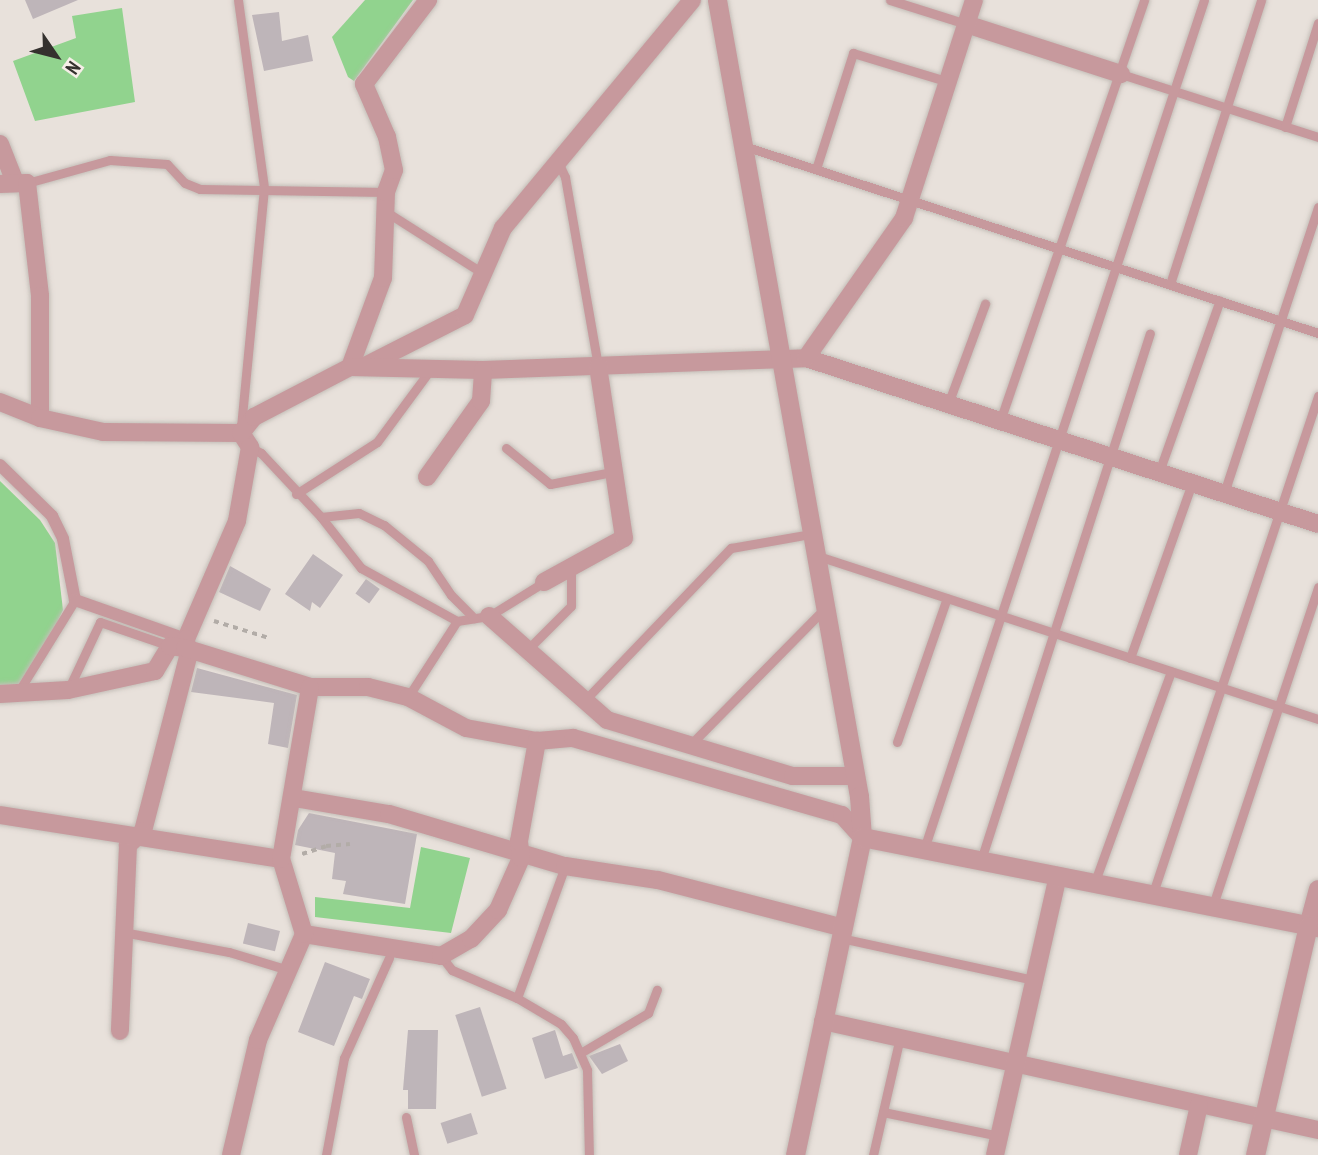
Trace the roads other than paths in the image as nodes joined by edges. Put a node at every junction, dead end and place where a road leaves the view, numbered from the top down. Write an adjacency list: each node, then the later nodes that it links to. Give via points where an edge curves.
1 (238, 0): 23 (lane)
2 (428, 0): 24 (street, via 364,84 387,137 394,170)
3 (692, 0): 20 (street)
4 (717, 0): 19 (street)
5 (890, 0): 11 (lane)
6 (974, 0): 11 (street)
7 (1144, 0): 12 (lane)
8 (1204, 0): 14 (lane)
9 (1262, 0): 15 (lane)
10 (1318, 23): 16 (lane)
11 (966, 24): 12 (street); 13 (street)
12 (1121, 74): 14 (lane); 28 (lane)
13 (948, 82): 21 (lane, via 853,53); 25 (street)
14 (1174, 91): 15 (lane); 29 (lane)
15 (1228, 108): 16 (lane); 31 (lane)
16 (1285, 127): 17 (lane)
17 (1318, 137)
18 (0, 144): 22 (street)
19 (741, 145): 21 (lane); 37 (street)
20 (558, 162): 30 (street, via 503,228); 40 (lane, via 565,177)
21 (816, 169): 25 (lane)
22 (14, 183): 23 (lane, via 110,160 167,164 185,183 200,189); 46 (street, via 40,296)
23 (264, 188): 24 (lane); 48 (lane)
24 (386, 192): 27 (street)
25 (910, 199): 28 (lane); 38 (street, via 904,218)
26 (1318, 207): 34 (lane)
27 (388, 213): 30 (lane); 39 (street, via 383,278)
28 (1060, 247): 29 (lane); 47 (lane)
29 (1117, 266): 31 (lane); 49 (lane)
30 (481, 272): 39 (street, via 465,315)
31 (1170, 284): 32 (lane)
32 (1220, 300): 34 (lane); 54 (lane)
33 (985, 304): 45 (lane)
34 (1281, 320): 35 (lane); 58 (lane)
35 (1318, 332)
36 (1150, 333): 51 (lane)
37 (777, 356): 38 (street); 40 (street); 62 (street)
38 (806, 358): 45 (street)
39 (357, 367): 41 (street); 48 (street, via 254,417)
40 (598, 367): 42 (street); 53 (street)
41 (430, 370): 42 (street); 57 (lane, via 377,442)
42 (483, 370): 55 (street, via 481,401)
43 (1318, 396): 59 (lane)
44 (0, 402): 46 (street)
45 (948, 404): 47 (street)
46 (40, 418): 48 (street, via 103,432)
47 (1000, 421): 49 (street)
48 (245, 440): 57 (lane); 74 (street, via 237,521)
49 (1059, 440): 51 (street); 70 (lane)
50 (506, 448): 53 (lane, via 550,484)
51 (1112, 457): 54 (street); 73 (lane)
52 (0, 465): 68 (street, via 52,516 63,539)
53 (612, 472): 64 (street, via 624,538)
54 (1159, 472): 56 (street)
55 (427, 477)
56 (1192, 483): 58 (street); 76 (lane)
57 (296, 494): 60 (lane)
58 (1224, 494): 59 (street)
59 (1278, 511): 61 (street); 79 (lane)
60 (321, 517): 71 (lane, via 359,513 384,525 428,561 451,594); 72 (lane, via 361,568)
61 (1318, 524)
62 (810, 534): 63 (street); 83 (lane, via 731,548)
63 (813, 555): 67 (lane); 69 (street)
64 (571, 569): 65 (street); 75 (lane, via 571,606)
65 (544, 582): 71 (lane)
66 (1318, 587): 84 (lane)
67 (947, 598): 70 (lane); 87 (lane)
68 (75, 600): 74 (street); 81 (lane)
69 (824, 608): 88 (lane); 89 (street)
70 (1001, 616): 73 (lane); 94 (lane)
71 (482, 617): 72 (lane); 75 (street)
72 (457, 621): 82 (lane)
73 (1055, 633): 76 (lane); 97 (lane)
74 (180, 644): 78 (street); 80 (street, via 155,671); 80 (lane, via 100,622); 93 (street, via 188,657 143,831)
75 (529, 648): 83 (street)
76 (1130, 658): 77 (lane)
77 (1171, 671): 79 (lane); 100 (lane)
78 (310, 687): 82 (street, via 368,687); 90 (street)
79 (1220, 687): 84 (lane); 102 (lane)
80 (68, 690): 81 (street)
81 (8, 695)
82 (408, 697): 86 (street, via 466,728)
83 (585, 700): 88 (street, via 607,720)
84 (1279, 706): 85 (lane); 103 (lane)
85 (1318, 719)
86 (537, 741): 92 (street, via 573,738 842,815); 95 (street)
87 (897, 742)
88 (690, 745): 89 (street, via 793,776)
89 (856, 776): 92 (street)
90 (294, 798): 95 (street, via 389,814); 96 (street)
91 (0, 815): 93 (street)
92 (862, 837): 94 (street); 106 (street)
93 (134, 839): 96 (street); 105 (street, via 128,845)
94 (924, 849): 97 (street)
95 (520, 850): 98 (street); 108 (street, via 521,858 498,910 471,939)
96 (281, 855): 107 (street)
97 (981, 860): 99 (street)
98 (565, 866): 106 (street, via 658,880); 113 (lane)
99 (1058, 876): 100 (street); 111 (street)
100 (1094, 885): 102 (street)
101 (1318, 889): 104 (street)
102 (1151, 897): 103 (street)
103 (1212, 908): 104 (street)
104 (1313, 927): 122 (street)
105 (121, 932): 110 (lane, via 229,952); 115 (street)
106 (839, 932): 111 (lane); 114 (street)
107 (304, 934): 108 (street); 110 (street)
108 (441, 957): 113 (lane, via 464,977)
109 (388, 958): 126 (lane, via 344,1058)
110 (285, 969): 125 (street, via 258,1040)
111 (1034, 980): 118 (street)
112 (657, 990): 117 (lane, via 648,1013)
113 (517, 998): 117 (lane, via 561,1024)
114 (823, 1021): 116 (street); 129 (street)
115 (120, 1031)
116 (900, 1037): 118 (street); 120 (lane)
117 (582, 1052): 128 (lane, via 590,1094)
118 (1016, 1063): 119 (street); 124 (street)
119 (1199, 1105): 122 (street); 132 (street)
120 (883, 1112): 124 (lane); 130 (lane)
121 (406, 1117): 127 (lane)
122 (1262, 1119): 123 (street); 133 (street)
123 (1318, 1130)
124 (999, 1136): 131 (street)
125 (231, 1155)
126 (326, 1155)
127 (414, 1155)
128 (589, 1155)
129 (795, 1155)
130 (873, 1155)
131 (995, 1155)
132 (1188, 1155)
133 (1255, 1155)

